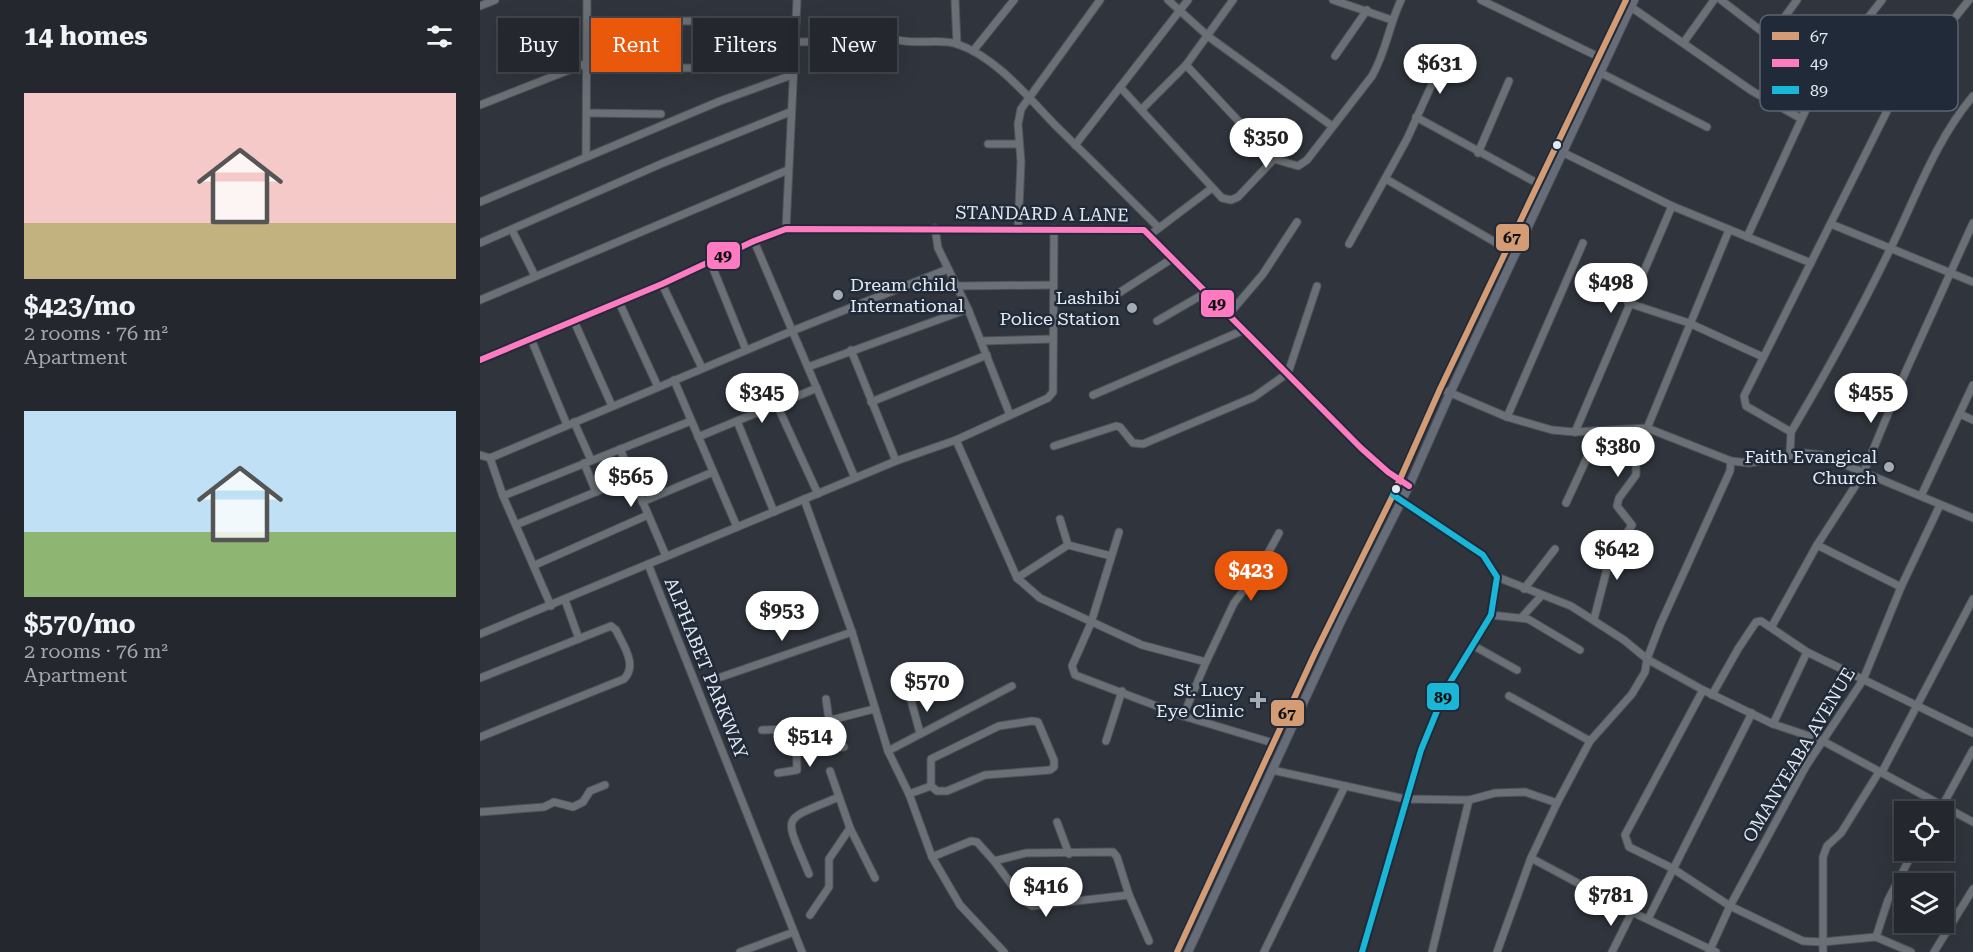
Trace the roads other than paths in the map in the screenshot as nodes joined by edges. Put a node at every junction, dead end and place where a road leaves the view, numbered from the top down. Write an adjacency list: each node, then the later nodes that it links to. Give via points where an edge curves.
1 (495, 0): 19 (street)
2 (587, 0): 27 (street)
3 (797, 0): 25 (street)
4 (955, 0): 33 (street)
5 (1014, 0): 34 (street)
6 (1100, 0): 45 (street)
7 (1168, 0): 20 (street)
8 (1188, 0): 20 (street)
9 (1233, 0): 30 (street)
10 (1334, 0): 21 (street)
11 (1401, 0): 26 (street)
12 (1481, 0): 36 (street)
13 (1714, 0): 32 (street)
14 (1721, 0): 29 (street)
15 (1797, 0): 22 (street)
16 (1882, 0): 23 (street)
17 (1969, 0): 24 (street)
18 (1626, 2): 32 (street); 36 (main road); 42 (main road)
19 (480, 6)
20 (1181, 9): 30 (street); 44 (street)
21 (1367, 10): 26 (street); 35 (street)
22 (1786, 15)
23 (1870, 15)
24 (1957, 15)
25 (796, 18)
26 (1392, 20): 58 (street, via 1380,62)
27 (587, 21): 28 (street); 38 (street)
28 (693, 21)
29 (1760, 29)
30 (1209, 37): 39 (street); 58 (street)
31 (798, 42): 33 (street, via 898,40)
32 (1684, 42): 46 (street)
33 (957, 44): 34 (street)
34 (973, 51): 45 (street)
35 (1335, 56)
36 (1599, 57): 69 (main road)
37 (1442, 62): 56 (street)
38 (587, 65): 40 (street); 48 (street); 54 (street)
39 (1186, 65): 49 (street); 66 (street)
40 (693, 69)
41 (792, 72): 53 (street); 65 (street)
42 (1601, 73): 59 (street); 64 (main road)
43 (1509, 81): 63 (street)
44 (1120, 87): 49 (street); 62 (street)
45 (1029, 95): 61 (street, via 1021,109); 62 (street)
46 (1760, 96)
47 (1973, 96): 89 (street, via 1937,148)
48 (480, 105)
49 (1142, 109): 70 (street)
50 (1788, 111): 57 (street)
51 (1804, 111): 57 (street)
52 (1887, 111): 75 (street)
53 (790, 112): 67 (street); 80 (street)
54 (587, 113): 55 (street); 65 (street)
55 (661, 114)
56 (1416, 117): 63 (street); 68 (street)
57 (1800, 118): 84 (street)
58 (1332, 126): 66 (street, via 1298,166)
59 (1707, 127)
60 (988, 144): 61 (street)
61 (1019, 144): 78 (street)
62 (1076, 145): 77 (street)
63 (1478, 153): 69 (street)
64 (1564, 153): 72 (street); 130 (main road)
65 (586, 157): 71 (street)
66 (1274, 159): 70 (street, via 1238,197 1222,198)
67 (788, 170): 81 (street); 96 (street)
68 (1386, 179): 88 (street); 90 (street)
69 (1538, 183): 90 (main road)
70 (1212, 188): 77 (street)
71 (480, 202)
72 (1672, 206): 82 (street); 106 (street)
73 (1298, 222): 108 (street, via 1263,274)
74 (1973, 223): 95 (street)
75 (1831, 224): 89 (street); 93 (street)
76 (935, 228): 78 (street, STANDARD A LANE); 81 (street, STANDARD A LANE); 94 (street, via 938,248)
77 (1159, 228): 83 (street)
78 (1018, 229): 79 (street, STANDARD A LANE)
79 (1054, 229): 83 (street, STANDARD A LANE, via 1134,229); 99 (street)
80 (512, 230): 86 (street); 96 (street)
81 (786, 230): 85 (street, STANDARD A LANE)
82 (1729, 230): 84 (street); 111 (street)
83 (1151, 234): 91 (street, STANDARD A LANE)
84 (1747, 237): 93 (street)
85 (754, 241): 92 (street, STANDARD A LANE); 113 (street)
86 (480, 243)
87 (1583, 243): 137 (street)
88 (1349, 244)
89 (1890, 247): 95 (street); 146 (street)
90 (1507, 249): 129 (main road)
91 (1173, 258): 102 (street, STANDARD A LANE); 103 (street)
92 (710, 261): 98 (street, STANDARD A LANE); 117 (street)
93 (1810, 263): 120 (street)
94 (948, 269): 100 (street); 113 (street)
95 (1950, 272): 97 (street); 159 (street)
96 (536, 276): 104 (street)
97 (1973, 282)
98 (662, 284): 105 (street, STANDARD A LANE); 123 (street)
99 (1053, 285): 100 (street); 115 (street)
100 (958, 286): 107 (street)
101 (1317, 286): 124 (street)
102 (1207, 291): 108 (street, STANDARD A LANE); 110 (street)
103 (1114, 296)
104 (480, 300)
105 (619, 302): 109 (street, STANDARD A LANE); 127 (street)
106 (1629, 303): 111 (street); 145 (street)
107 (969, 309): 116 (street); 118 (street)
108 (1229, 314): 112 (street, STANDARD A LANE)
109 (574, 321): 114 (street, STANDARD A LANE); 134 (street)
110 (1157, 321)
111 (1689, 323): 120 (street); 143 (street)
112 (1244, 330): 124 (street, STANDARD A LANE); 131 (street)
113 (792, 331): 117 (street); 122 (street)
114 (531, 339): 121 (street, STANDARD A LANE); 142 (street)
115 (1053, 339): 116 (street); 136 (street, via 1051,396)
116 (981, 341): 119 (street)
117 (746, 350): 123 (street)
118 (851, 350): 122 (street); 132 (street)
119 (987, 355): 132 (street); 136 (street)
120 (1762, 357): 146 (street, via 1743,401)
121 (480, 360)
122 (808, 367): 128 (street)
123 (702, 368): 125 (street)
124 (1288, 373): 149 (street, via 1254,397 1143,444 1133,443 1116,426); 162 (street, STANDARD A LANE)
125 (674, 380): 127 (street); 139 (street)
126 (1973, 385): 135 (street)
127 (658, 387): 134 (street)
128 (817, 388): 133 (street); 161 (street)
129 (1440, 389): 130 (street); 162 (main road)
130 (1450, 393): 137 (street); 163 (main road)
131 (1093, 396)
132 (871, 402): 155 (street)
133 (777, 405): 140 (street); 165 (street)
134 (612, 406): 141 (street)
135 (1959, 414): 138 (street); 168 (street)
136 (1010, 415): 148 (street)
137 (1507, 417): 145 (street, via 1552,430)
138 (1973, 420)
139 (691, 421): 147 (street); 150 (street)
140 (737, 421): 147 (street); 174 (street)
141 (574, 422): 142 (street); 154 (street)
142 (567, 425): 153 (street)
143 (1647, 428): 144 (street); 156 (street); 199 (street, via 1636,455 1636,475 1617,503 1632,525 1609,561)
144 (1593, 431): 145 (street); 172 (street, via 1592,447)
145 (1575, 432)
146 (1791, 432): 152 (street)
147 (698, 437): 158 (street)
148 (956, 440): 155 (street); 190 (street)
149 (1054, 446)
150 (620, 449): 154 (street); 160 (street)
151 (480, 454): 153 (street)
152 (1790, 454): 156 (street, via 1769,461); 159 (street, via 1822,455)
153 (490, 458): 167 (street)
154 (591, 460): 157 (street)
155 (896, 461): 161 (street)
156 (1731, 461): 208 (street)
157 (584, 464): 164 (street); 167 (street)
158 (713, 472): 171 (street); 179 (street)
159 (1863, 474): 168 (street); 183 (street)
160 (632, 477): 164 (street); 171 (street)
161 (855, 478): 165 (street)
162 (1399, 481): 163 (street, STANDARD A LANE); 166 (main road)
163 (1409, 486): 170 (main road)
164 (596, 492): 178 (street)
165 (818, 494): 169 (street)
166 (1393, 495): 170 (street); 235 (main road)
167 (503, 496): 178 (street)
168 (1921, 496): 173 (street)
169 (804, 500): 174 (street); 202 (street)
170 (1402, 500): 189 (street, via 1483,555); 239 (main road)
171 (642, 502): 175 (street)
172 (1566, 502)
173 (1940, 505): 176 (street); 191 (street, OMANYEABA AVENUE)
174 (774, 512): 179 (street)
175 (648, 516): 185 (street); 188 (street)
176 (1973, 518)
177 (1060, 519): 182 (street)
178 (518, 524): 188 (street)
179 (737, 527): 185 (street)
180 (1119, 531): 186 (street)
181 (1279, 533): 209 (street, via 1259,570 1234,603)
182 (1068, 545): 186 (street); 190 (street)
183 (1817, 545): 191 (street); 201 (street)
184 (1555, 549): 192 (street)
185 (666, 556): 187 (street)
186 (1112, 556): 200 (street)
187 (648, 564): 195 (street); 272 (street, ALPHABET PARKWAY)
188 (535, 565): 196 (street)
189 (1497, 577): 192 (street); 197 (street)
190 (1017, 578): 200 (street, via 1040,598)
191 (1901, 587): 213 (street, OMANYEABA AVENUE)
192 (1524, 589): 193 (street)
193 (1542, 595): 198 (street); 199 (street)
194 (1973, 599): 221 (street)
195 (565, 600): 196 (street); 204 (street)
196 (551, 606): 203 (street)
197 (1491, 615): 198 (street); 205 (street)
198 (1522, 617): 206 (street)
199 (1594, 619): 208 (street)
200 (1091, 623): 209 (street, via 1142,645); 217 (street, via 1072,671)
201 (1772, 626): 207 (street); 218 (street, via 1756,622)
202 (852, 632): 211 (street); 222 (street)
203 (480, 634)
204 (579, 639): 212 (street); 231 (street, via 614,627 631,665 630,673 624,679)
205 (1474, 645): 210 (street); 248 (street, via 1446,689 1420,750)
206 (1580, 650)
207 (1807, 652): 213 (street); 226 (street)
208 (1647, 659): 216 (street); 233 (street, via 1645,672 1632,694)
209 (1206, 662): 224 (street)
210 (1517, 670)
211 (721, 677)
212 (480, 678)
213 (1863, 680): 221 (street); 234 (street, OMANYEABA AVENUE)
214 (920, 685): 229 (street, via 909,688 909,693)
215 (1012, 686): 229 (street)
216 (1703, 690): 218 (street); 263 (street, via 1625,835 1629,848)
217 (1122, 691): 224 (street); 232 (street)
218 (1712, 695): 223 (street)
219 (1509, 696): 233 (street)
220 (826, 699): 225 (street)
221 (1919, 705): 230 (street); 241 (street)
222 (874, 709): 225 (street); 237 (street)
223 (1752, 713): 226 (street); 263 (street)
224 (1183, 716): 235 (street)
225 (828, 721): 227 (street); 236 (street, via 833,748)
226 (1773, 724): 234 (street)
227 (796, 729): 228 (street); 242 (street, via 797,770)
228 (762, 730)
229 (920, 733): 237 (street)
230 (1973, 733)
231 (480, 736)
232 (1106, 741)
233 (1590, 741): 252 (street)
234 (1821, 741): 241 (street); 268 (street, OMANYEABA AVENUE)
235 (1273, 743): 281 (main road)
236 (844, 747)
237 (888, 750): 246 (street)
238 (1973, 750): 251 (street)
239 (1272, 770): 245 (street); 282 (main road)
240 (830, 771): 247 (street)
241 (1880, 772): 250 (street); 275 (street, via 1823,857)
242 (778, 773)
243 (605, 785): 253 (street, via 590,791 583,802 573,807 554,802 544,807)
244 (931, 786): 244 (street, via 931,759 1006,723 1038,722 1054,760 1054,767 1043,773 985,776 946,791); 246 (street)
245 (1345, 786): 248 (street); 283 (street)
246 (909, 794): 259 (street)
247 (839, 797): 257 (street); 264 (street, via 802,811 792,819 790,829)
248 (1405, 799): 249 (street); 284 (street)
249 (1469, 800): 252 (street, via 1495,793 1525,792); 285 (street)
250 (1928, 801)
251 (1945, 801)
252 (1557, 803): 260 (street)
253 (480, 812)
254 (1954, 814): 256 (street)
255 (1057, 822): 258 (street)
256 (1973, 822)
257 (850, 828): 265 (street); 270 (street, via 829,860 830,887)
258 (1069, 854): 261 (street, via 1026,853); 267 (street, via 1113,852)
259 (932, 857): 261 (street, via 971,841 977,842); 280 (street, via 960,905)
260 (1531, 858): 269 (street); 286 (street)
261 (994, 861): 267 (street, via 1023,900 1032,906)
262 (1908, 861): 273 (street, via 1888,900)
263 (1672, 867): 268 (street); 271 (street)
264 (809, 874)
265 (875, 878)
266 (1973, 889): 291 (street)
267 (1130, 895): 274 (street)
268 (1730, 906): 275 (street, via 1803,941); 277 (street, OMANYEABA AVENUE)
269 (1632, 912): 271 (street); 287 (street)
270 (810, 915)
271 (1648, 919): 277 (street)
272 (794, 932): 278 (street); 279 (street, ALPHABET PARKWAY)
273 (1876, 937): 275 (street); 276 (street)
274 (1149, 941)
275 (1822, 942): 288 (street)
276 (1892, 944): 289 (street); 290 (street)
277 (1712, 951)
278 (740, 952)
279 (802, 952)
280 (1004, 952)
281 (1177, 952)
282 (1188, 952)
283 (1263, 952)
284 (1362, 952)
285 (1432, 952)
286 (1497, 952)
287 (1612, 952)
288 (1823, 952)
289 (1892, 952)
290 (1911, 952)
291 (1934, 952)

